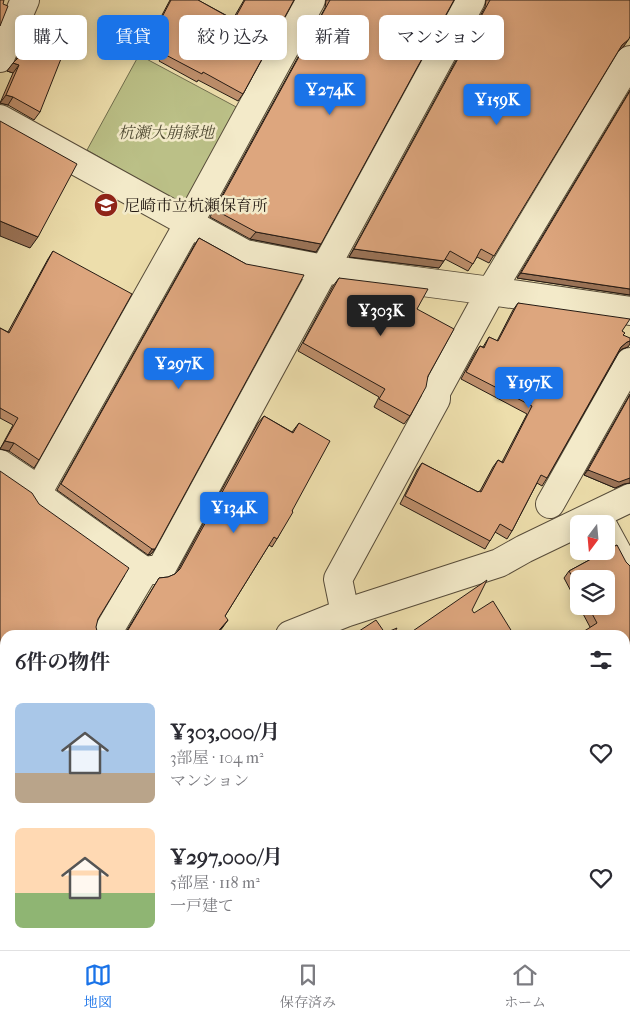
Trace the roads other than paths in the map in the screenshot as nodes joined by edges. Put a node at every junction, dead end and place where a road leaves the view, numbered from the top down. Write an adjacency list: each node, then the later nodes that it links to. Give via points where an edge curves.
1 (25, 0): 4 (street)
2 (311, 0): 7 (street)
3 (471, 0): 8 (street)
4 (0, 58)
5 (630, 60): 9 (street)
6 (0, 119): 7 (street)
7 (189, 223): 8 (street, via 245,254); 13 (street)
8 (324, 269): 9 (street); 18 (street, via 161,569)
9 (491, 291): 10 (street); 19 (street, via 338,579)
10 (630, 312)
11 (630, 362): 15 (street)
12 (3, 474): 13 (street)
13 (39, 490): 18 (street, via 43,499)
14 (630, 498): 16 (street)
15 (550, 504)
16 (602, 512): 17 (lane); 19 (street, via 498,563)
17 (630, 565)
18 (144, 571): 20 (street)
19 (344, 613): 21 (street)
20 (109, 630)
21 (302, 630)

